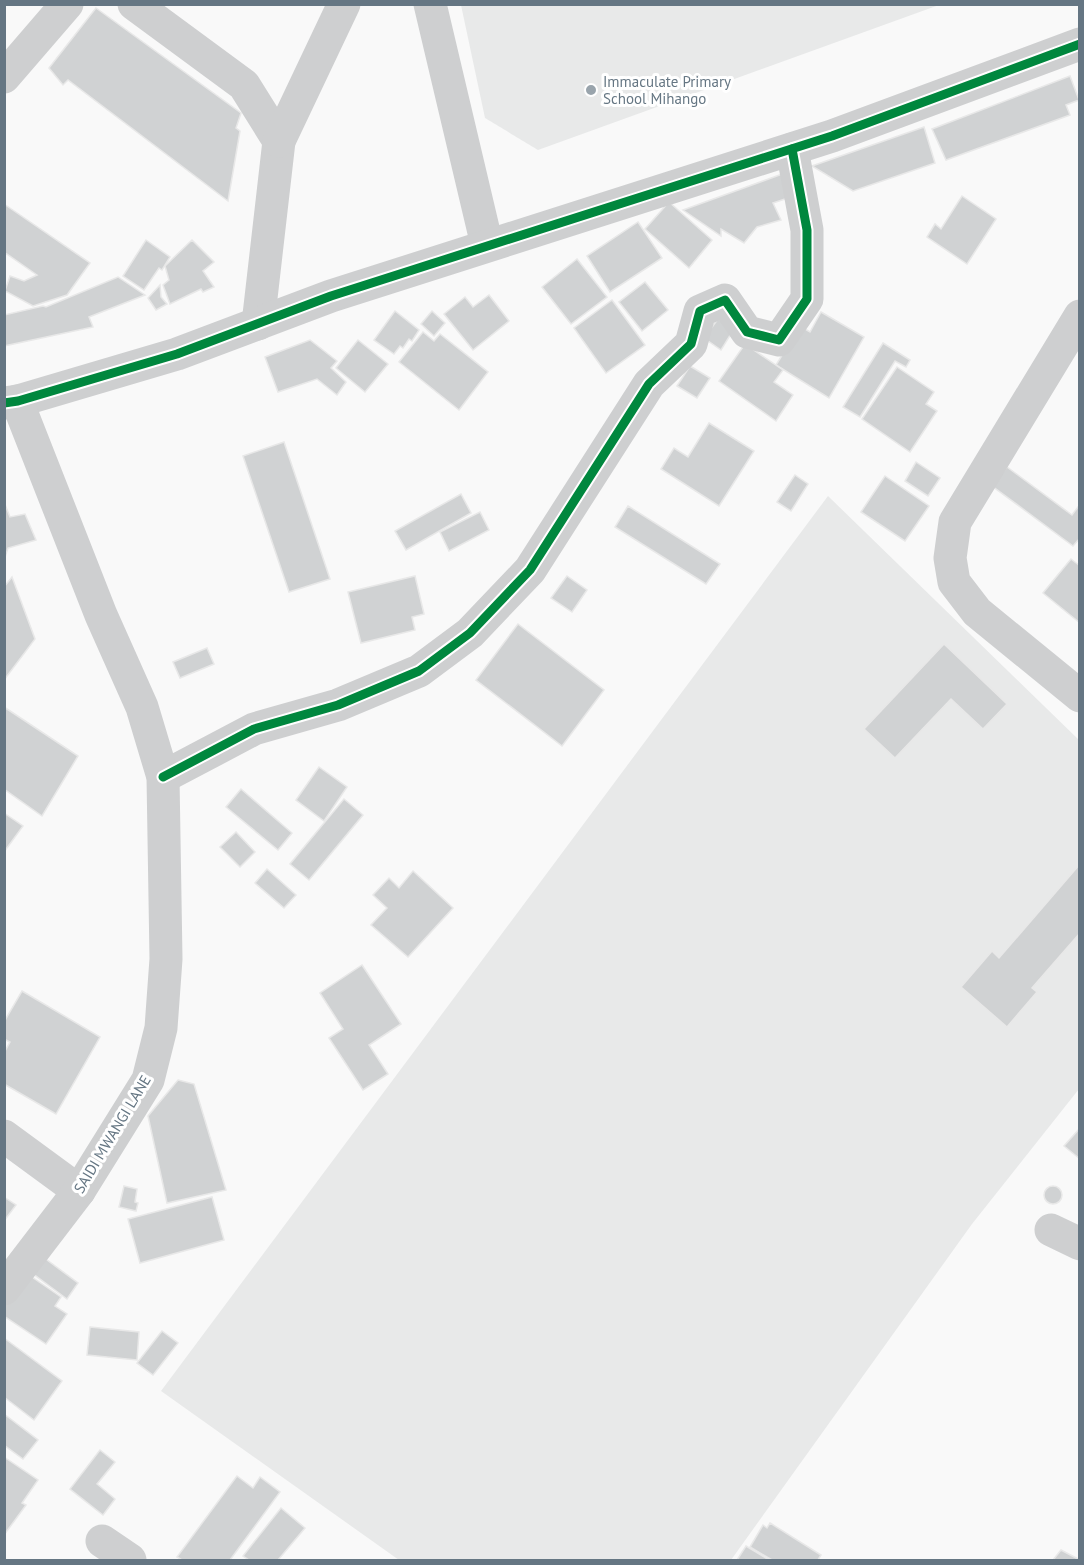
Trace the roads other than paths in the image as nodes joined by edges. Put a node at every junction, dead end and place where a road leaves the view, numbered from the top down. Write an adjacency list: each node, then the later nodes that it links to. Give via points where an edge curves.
1 (67, 4): 6 (street)
2 (134, 4): 7 (street, via 244,85)
3 (344, 4): 7 (street)
4 (430, 4): 9 (street)
5 (1080, 44): 8 (street)
6 (4, 77)
7 (279, 141): 11 (street)
8 (792, 149): 9 (street); 14 (street, via 807,230 807,298 779,340 747,332 725,300 700,311 691,344 649,384 530,570 470,633 418,670 338,705 255,729)
9 (487, 245): 11 (street)
10 (1080, 316): 13 (street, via 955,522 950,558 954,582 977,612)
11 (258, 324): 12 (street, via 177,354)
12 (11, 402): 14 (street, SAIDI MWANGI LANE, via 142,707)
13 (1080, 696)
14 (163, 777): 16 (street, SAIDI MWANGI LANE, via 166,959 161,1028 148,1080)
15 (4, 1136): 16 (street)
16 (79, 1191): 17 (street, SAIDI MWANGI LANE)
17 (4, 1289)
18 (102, 1541): 19 (street)
19 (130, 1560)

